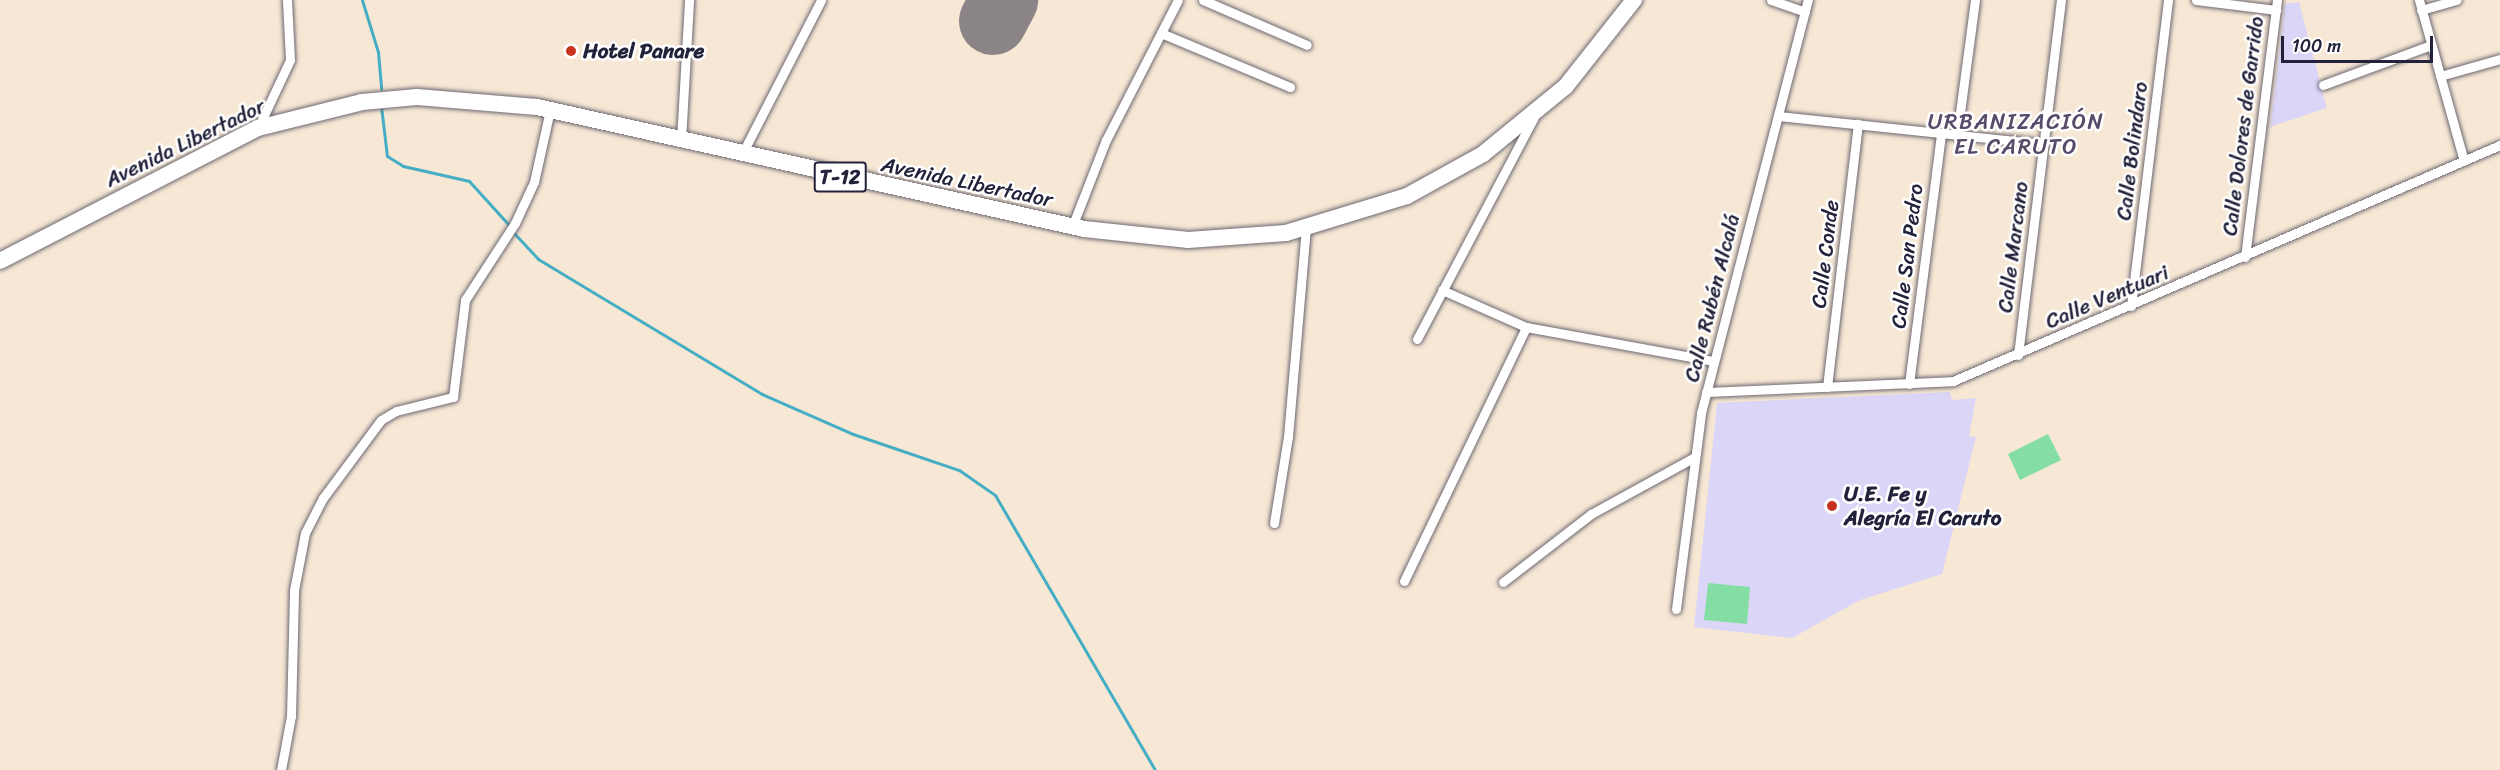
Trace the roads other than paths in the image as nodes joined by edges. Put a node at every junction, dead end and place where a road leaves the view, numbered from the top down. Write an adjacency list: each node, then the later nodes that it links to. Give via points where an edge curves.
1 (287, 0): 28 (street, via 290,60)
2 (689, 0): 31 (street)
3 (821, 0): 34 (street)
4 (1178, 0): 17 (street)
5 (1203, 0): 18 (street)
6 (1634, 0): 25 (highway, Avenida Libertador / T-12, via 1586,64)
7 (1771, 0): 16 (street)
8 (1808, 0): 16 (street, Calle Rubén Alcalá)
9 (1975, 0): 30 (street)
10 (2061, 0): 32 (street, Calle Marcano)
11 (2168, 0): 41 (street, Calle Bolindaro)
12 (2196, 0): 14 (street)
13 (2457, 0): 15 (street)
14 (2277, 2): 38 (street, Calle Dolores de Garrido)
15 (2420, 5): 19 (street)
16 (1805, 12): 26 (street, Calle Rubén Alcalá)
17 (1161, 33): 23 (street); 36 (street, via 1106,141)
18 (1307, 45)
19 (2431, 45): 21 (street); 22 (street)
20 (2500, 59): 21 (street)
21 (2440, 76): 35 (street)
22 (2323, 85)
23 (1290, 87)
24 (550, 110): 28 (highway, Avenida Libertador / T-12, via 487,99 403,97 335,107); 31 (highway, Avenida Libertador / T-12); 54 (street, via 540,165 515,223 465,300 453,397 396,411 381,420 323,498 306,533 294,590 291,716)
25 (1537, 112): 37 (highway, Avenida Libertador / T-12, via 1484,154 1431,184); 40 (street)
26 (1778, 116): 27 (street); 45 (street, Calle Rubén Alcalá)
27 (1858, 124): 29 (street); 47 (street, Calle Conde)
28 (258, 128): 39 (highway, Avenida Libertador / T-12)
29 (1941, 133): 30 (street); 46 (street, Calle San Pedro)
30 (1957, 135): 32 (street)
31 (681, 140): 34 (highway, Avenida Libertador / T-12)
32 (2044, 144): 44 (street, Calle Marcano)
33 (2500, 145): 35 (street, Calle Ventuari)
34 (742, 154): 36 (highway, Avenida Libertador / T-12)
35 (2464, 161): 38 (street, Calle Ventuari)
36 (1072, 227): 37 (highway, Avenida Libertador / T-12, via 1188,240)
37 (1306, 229): 50 (street, via 1288,437)
38 (2245, 257): 41 (street, Calle Ventuari)
39 (0, 261)
40 (1442, 290): 42 (street); 43 (street)
41 (2131, 306): 44 (street, Calle Ventuari)
42 (1526, 327): 45 (street); 51 (street)
43 (1417, 339)
44 (2018, 355): 46 (street, Calle Ventuari, via 1953,381)
45 (1714, 361): 48 (street, Calle Rubén Alcalá)
46 (1909, 384): 47 (street, Calle Ventuari)
47 (1827, 387): 48 (street, Calle Ventuari)
48 (1706, 392): 49 (street, Calle Rubén Alcalá)
49 (1693, 458): 52 (street, via 1591,514); 53 (street, Calle Rubén Alcalá)
50 (1274, 522)
51 (1404, 581)
52 (1503, 582)
53 (1676, 609)
54 (281, 770)

